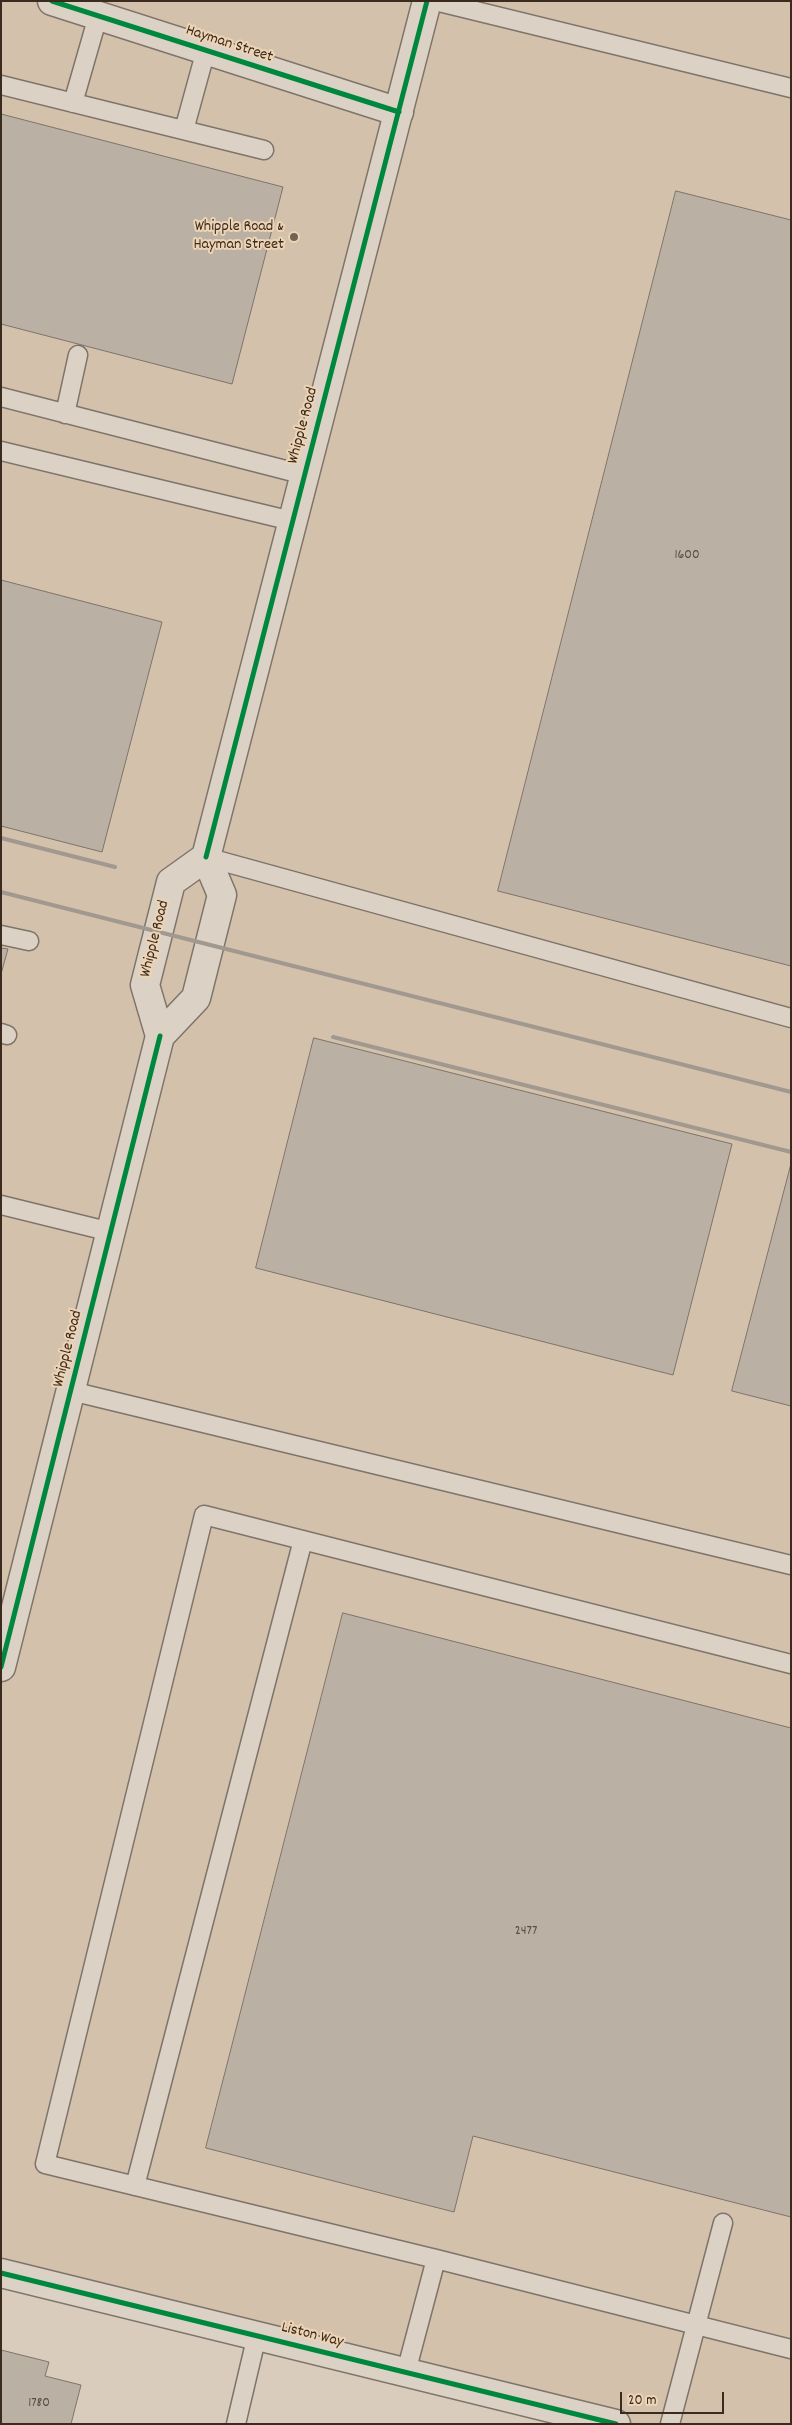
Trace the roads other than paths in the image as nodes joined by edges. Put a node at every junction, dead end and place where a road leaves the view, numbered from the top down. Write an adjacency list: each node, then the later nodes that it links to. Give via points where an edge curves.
1 (427, 1): 8 (main road, Whipple Road)
2 (435, 1): 6 (lane)
3 (77, 7): 4 (main road, Hayman Street); 7 (lane)
4 (206, 50): 8 (main road, Hayman Street); 9 (lane)
5 (1, 85): 7 (lane)
6 (791, 88)
7 (73, 103): 9 (lane)
8 (398, 112): 15 (main road, Whipple Road)
9 (184, 130): 10 (lane)
10 (264, 150)
11 (78, 355): 13 (lane)
12 (1, 398): 13 (lane)
13 (65, 414): 15 (lane)
14 (1, 451): 16 (lane)
15 (304, 475): 16 (main road, Whipple Road)
16 (292, 521): 17 (main road, Whipple Road)
17 (206, 857): 20 (lane); 21 (main road, Whipple Road, via 222,895 196,998); 21 (main road, Whipple Road, via 171,882 158,932 145,984)
18 (1, 935): 19 (lane)
19 (29, 941)
20 (791, 1018)
21 (160, 1036): 23 (main road, Whipple Road)
22 (1, 1205): 23 (lane)
23 (111, 1232): 24 (main road, Whipple Road)
24 (71, 1391): 26 (lane); 28 (main road, Whipple Road)
25 (303, 1540): 27 (lane); 29 (lane); 29 (lane, via 204,1515 45,2164)
26 (791, 1565)
27 (791, 1664)
28 (1, 1667)
29 (135, 2186): 31 (lane)
30 (723, 2223): 33 (lane)
31 (436, 2259): 33 (lane); 36 (lane)
32 (1, 2272): 34 (main road, Liston Way)
33 (696, 2325): 35 (lane); 39 (lane)
34 (258, 2336): 36 (main road, Liston Way); 37 (lane)
35 (791, 2349)
36 (406, 2372): 38 (main road, Liston Way)
37 (236, 2424)
38 (616, 2424)
39 (670, 2424)

